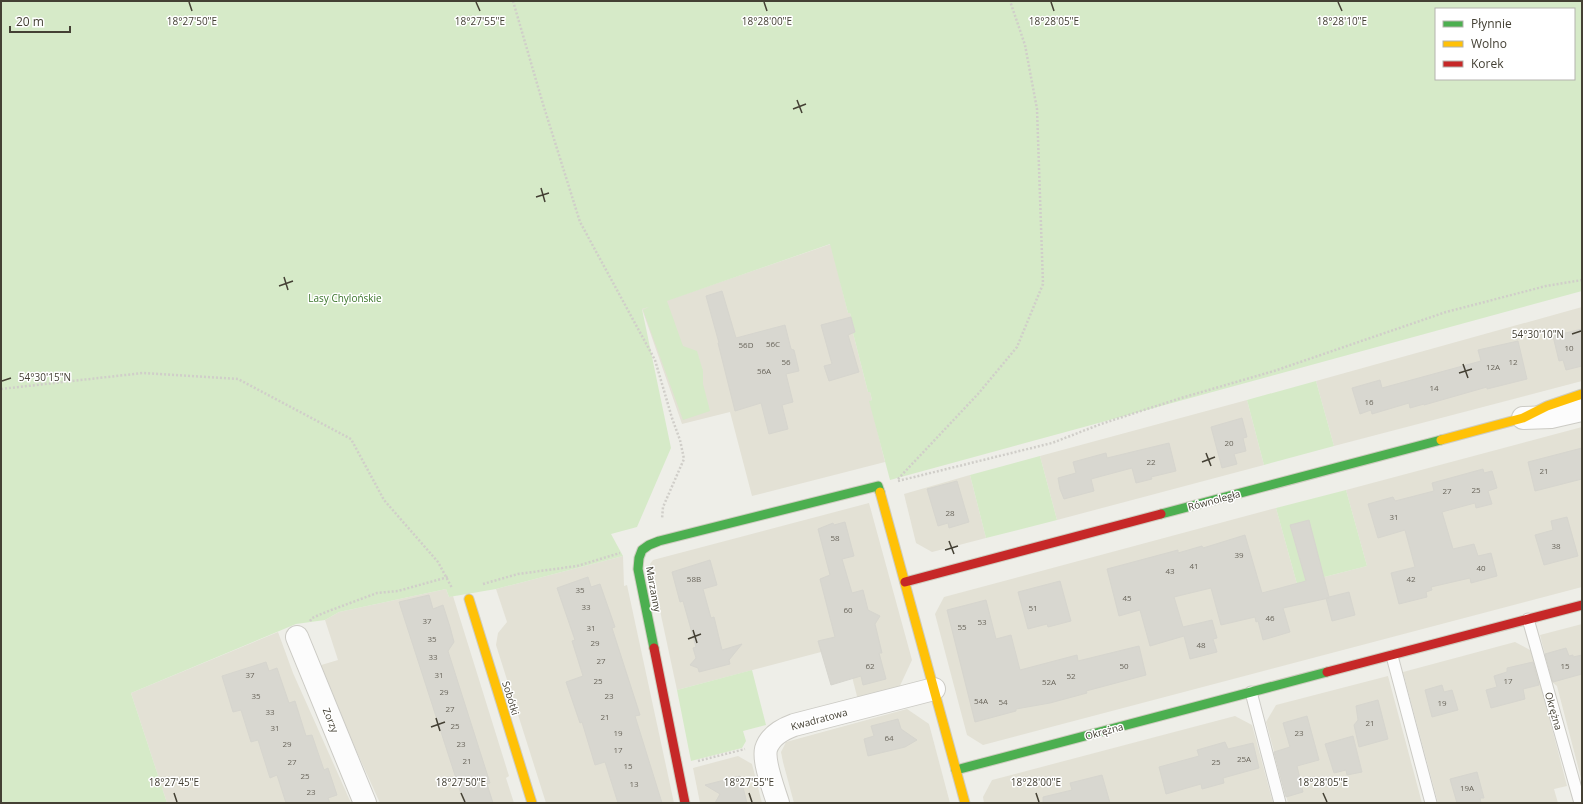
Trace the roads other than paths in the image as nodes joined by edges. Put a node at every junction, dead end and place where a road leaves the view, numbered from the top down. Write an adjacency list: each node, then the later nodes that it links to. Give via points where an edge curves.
1 (1582, 394): 3 (street, Równoległa, via 1546,406)
2 (1582, 410): 3 (street, Równoległa, via 1552,417)
3 (1523, 418): 4 (street, Równoległa)
4 (905, 582): 10 (street); 15 (street, Marzanny, via 878,486 645,546 638,559 638,569)
5 (470, 599): 14 (street, Sobótki)
6 (1582, 605): 7 (street, Okrężna)
7 (1528, 619): 9 (street, Okrężna); 20 (lane, Okrężna)
8 (297, 637): 13 (street, Zorzy)
9 (1392, 656): 11 (street, Okrężna); 19 (lane)
10 (934, 689): 12 (street); 16 (street, Kwadratowa, via 794,725 776,734 766,748 766,758)
11 (1251, 692): 12 (street, Okrężna); 18 (lane)
12 (956, 770): 17 (street)
13 (365, 803)
14 (532, 803)
15 (685, 803)
16 (778, 803)
17 (965, 803)
18 (1280, 803)
19 (1431, 803)
20 (1580, 803)

